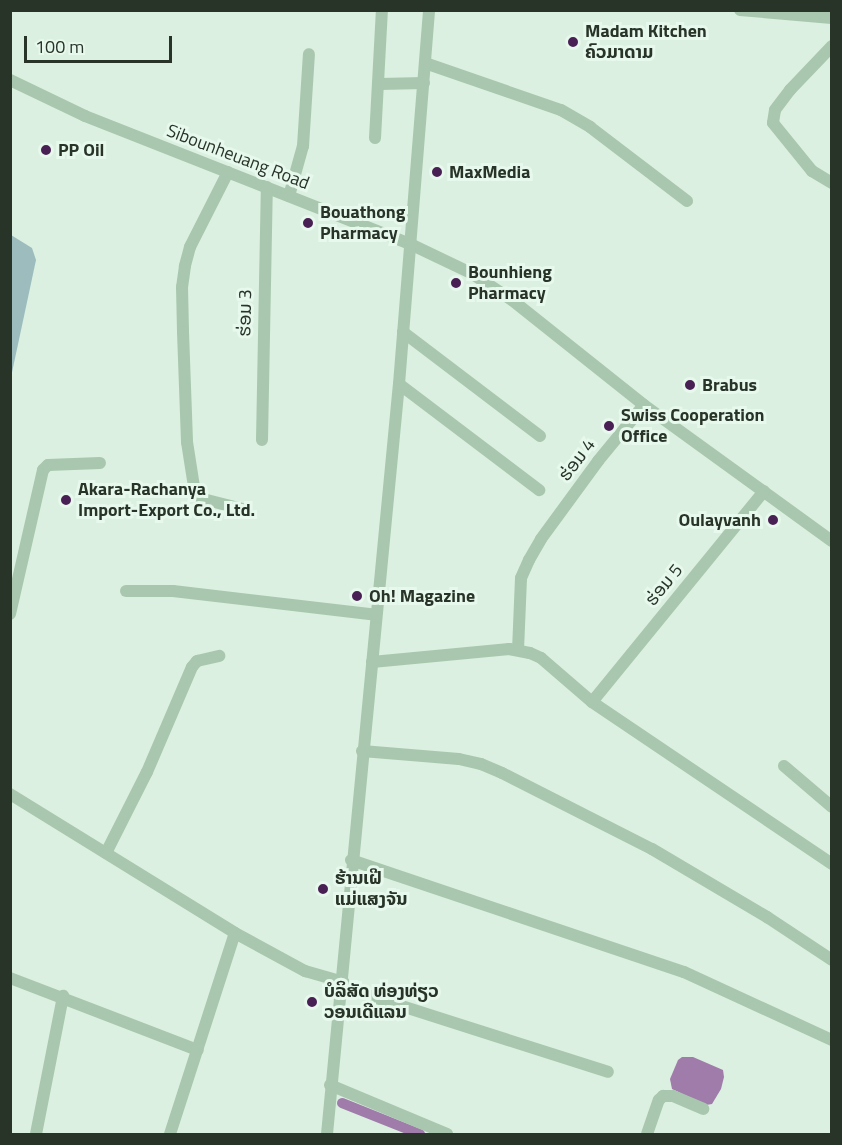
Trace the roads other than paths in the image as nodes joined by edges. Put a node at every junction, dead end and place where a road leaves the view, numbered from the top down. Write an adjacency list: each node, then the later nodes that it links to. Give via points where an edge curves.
1 (382, 10): 11 (street)
2 (429, 10): 8 (street)
3 (740, 10): 4 (street)
4 (763, 12): 5 (street)
5 (831, 18)
6 (831, 46): 14 (street, via 790,90 775,110 773,123 812,171)
7 (309, 54): 16 (street, via 303,146)
8 (425, 63): 10 (street); 17 (street, via 561,110 591,127)
9 (10, 80): 13 (street, Sibounheuang Road, via 85,116)
10 (424, 83): 11 (street); 18 (street)
11 (380, 84): 12 (street)
12 (375, 138)
13 (228, 172): 15 (street, Sibounheuang Road); 27 (street, via 190,246 185,266 182,287 187,442 197,497)
14 (831, 183)
15 (267, 187): 16 (street, Sibounheuang Road); 23 (street, ຮ່ອມ 3)
16 (289, 196): 18 (street, Sibounheuang Road)
17 (687, 201)
18 (408, 243): 19 (street); 21 (street, Sibounheuang Road, via 471,273 512,300)
19 (403, 332): 20 (street); 22 (street)
20 (399, 384): 25 (street); 31 (street)
21 (644, 405): 26 (street, Sibounheuang Road); 32 (street, ຮ່ອມ 4, via 540,539 522,578)
22 (540, 436)
23 (262, 440)
24 (100, 463): 30 (street, via 48,465 43,470)
25 (538, 490)
26 (764, 491): 28 (street, Sibounheuang Road); 35 (street, ຮ່ອມ 5)
27 (242, 509)
28 (831, 541)
29 (126, 591): 31 (street, via 173,591)
30 (10, 614)
31 (376, 615): 34 (street)
32 (518, 650): 34 (street); 35 (street, via 541,658)
33 (219, 656): 40 (street, via 192,667 147,772)
34 (372, 662): 36 (street)
35 (592, 702): 42 (street)
36 (362, 751): 41 (street); 44 (street, via 459,759 502,773 712,883)
37 (784, 766): 39 (street)
38 (10, 794): 40 (street)
39 (831, 807)
40 (106, 853): 43 (street)
41 (351, 860): 46 (street); 48 (street, via 684,972)
42 (831, 864)
43 (235, 933): 46 (street, via 305,971); 49 (street)
44 (831, 960)
45 (10, 978): 47 (street)
46 (342, 984): 50 (street); 51 (street)
47 (63, 996): 49 (street); 53 (street)
48 (831, 1040)
49 (198, 1050): 54 (street)
50 (608, 1072)
51 (330, 1085): 55 (street); 56 (street)
52 (703, 1109): 57 (street, via 673,1096 663,1096)
53 (36, 1134)
54 (171, 1134)
55 (327, 1134)
56 (447, 1134)
57 (647, 1134)

